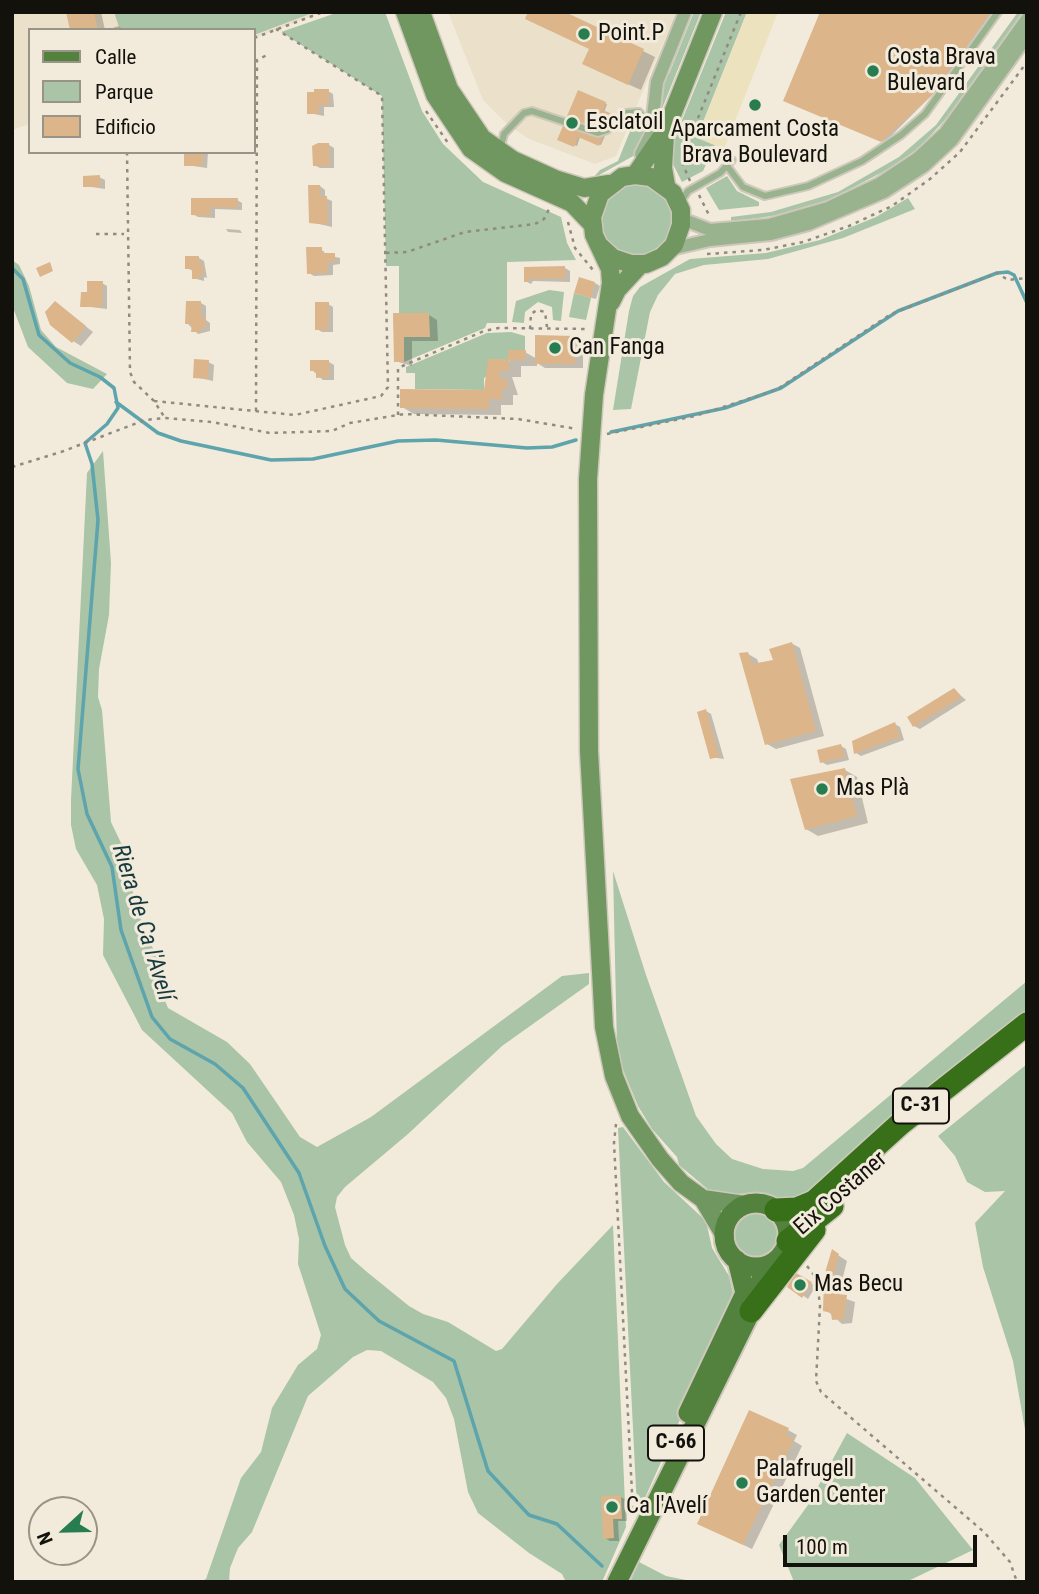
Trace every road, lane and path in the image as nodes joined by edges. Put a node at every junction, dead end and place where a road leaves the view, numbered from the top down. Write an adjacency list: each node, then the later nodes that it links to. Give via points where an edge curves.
1 (323, 12): 9 (path)
2 (405, 12): 22 (main road, via 435,95 471,149 505,173 572,203)
3 (421, 12): 15 (main road, via 458,106 482,138)
4 (685, 12): 13 (street, via 657,82)
5 (713, 12): 13 (main road)
6 (741, 12): 19 (path, via 681,160)
7 (998, 12): 19 (lane, via 925,114 862,160 808,186 765,196 743,187 729,163)
8 (1027, 19): 21 (street, via 945,133 879,184 828,208 769,225 710,230)
9 (276, 29): 11 (path); 27 (path, via 382,96)
10 (1027, 36): 26 (street, via 952,140 884,192 800,227)
11 (256, 37)
12 (267, 55): 35 (path, via 257,60)
13 (658, 132): 15 (lane, via 639,112 626,113 598,133 539,112 524,113 501,139); 16 (main road); 18 (main road)
14 (127, 154): 34 (path, via 130,372)
15 (504, 155): 17 (main road, via 584,188)
16 (631, 175): 17 (main road); 18 (main road, via 652,177)
17 (609, 184): 22 (main road, via 597,199)
18 (666, 186): 21 (main road)
19 (694, 187): 21 (lane, via 682,196)
20 (550, 206): 27 (path, via 544,219 535,224 465,232 407,252)
21 (680, 213): 26 (main road, via 679,235)
22 (592, 224): 25 (main road)
23 (96, 234): 24 (path)
24 (124, 234)
25 (600, 246): 28 (main road, via 617,261); 30 (main road, via 610,269)
26 (671, 249): 28 (main road)
27 (386, 253): 35 (path, via 388,387 381,396 295,415)
28 (640, 265): 30 (main road)
29 (1027, 278): 38 (path, via 1008,280 997,273 891,314 776,390 695,416)
30 (609, 305): 38 (main road)
31 (530, 329): 32 (path); 32 (path, via 531,314 537,310 545,312); 36 (path, via 484,331 398,368)
32 (547, 329): 33 (path)
33 (590, 330)
34 (154, 401): 35 (path); 37 (path)
35 (256, 411)
36 (398, 415): 37 (path, via 332,431 270,433); 38 (path, via 518,419)
37 (165, 418): 39 (path, via 145,420)
38 (591, 434): 42 (main road, via 589,751 604,1027 614,1076)
39 (12, 467)
40 (1027, 1024): 45 (highway, Eix Costaner / C-31, via 900,1124 814,1202)
41 (1027, 1042): 47 (highway, Eix Costaner / C-31, via 910,1133)
42 (626, 1106): 43 (main road, via 660,1160); 51 (path, via 615,1126 614,1143 633,1514)
43 (703, 1199): 44 (main road, C-31); 46 (main road)
44 (745, 1205): 45 (main road, C-31, via 761,1204); 46 (main road, via 730,1218)
45 (776, 1210): 47 (main road, via 788,1229)
46 (725, 1236): 48 (main road, via 730,1254)
47 (789, 1251): 49 (main road); 50 (highway, Eix Costaner); 53 (path, via 810,1267 817,1279 816,1381 821,1392 984,1532 1010,1562)
48 (737, 1260): 49 (main road); 51 (main road, C-66, via 744,1280 741,1304 710,1361)
49 (765, 1266): 50 (main road, C-66)
50 (751, 1311): 51 (main road, C-66)
51 (642, 1531): 52 (main road, C-66)
52 (617, 1582)
53 (1017, 1582)

